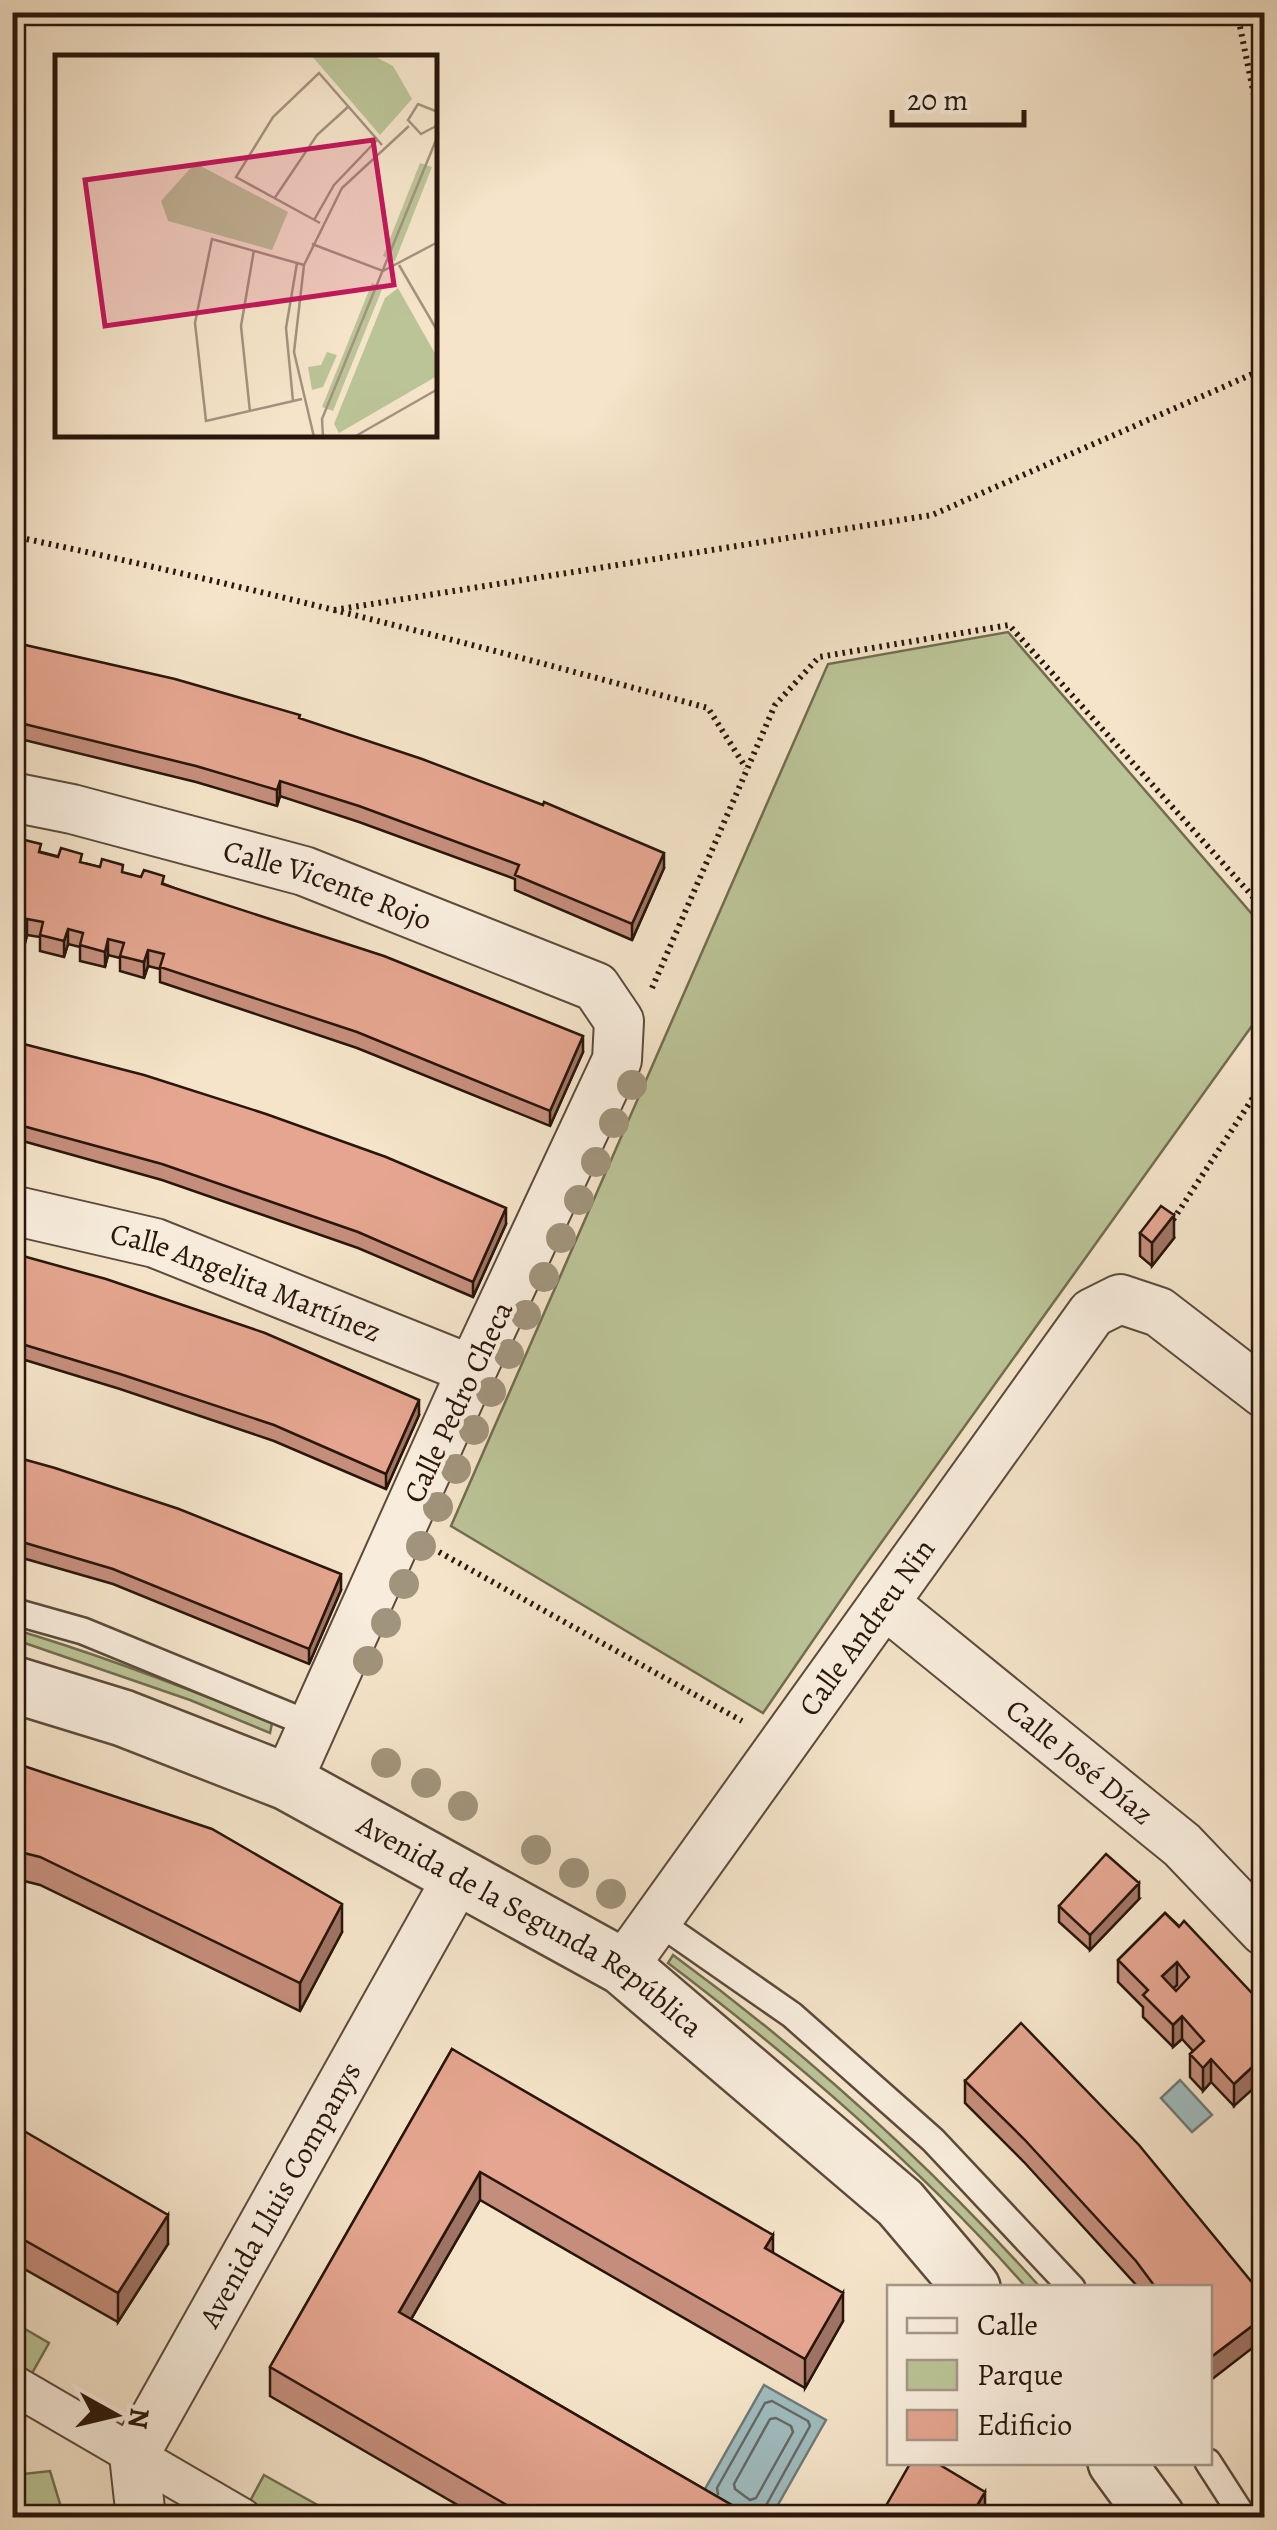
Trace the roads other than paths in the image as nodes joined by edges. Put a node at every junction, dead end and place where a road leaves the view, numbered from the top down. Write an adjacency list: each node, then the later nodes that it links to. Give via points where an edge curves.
1 (12, 797): 2 (street, Calle Vicente Rojo, via 304,872 596,987)
2 (619, 1021): 4 (street, Calle Pedro Checa, via 618,1060)
3 (12, 1210): 4 (street, Calle Angelita Martínez, via 155,1243)
4 (472, 1370): 9 (street, Calle Pedro Checa)
5 (1264, 1393): 6 (street, Calle Andreu Nin, via 1160,1312 1120,1299 1092,1313)
6 (884, 1603): 12 (street, Calle Andreu Nin); 13 (street, Calle José Díaz, via 1182,1845)
7 (12, 1611): 9 (lane, via 83,1632)
8 (12, 1684): 10 (street, Avenida de la Segunda República, via 123,1718)
9 (312, 1725): 10 (street, Calle Pedro Checa)
10 (287, 1782): 11 (street, Avenida de la Segunda República)
11 (458, 1877): 14 (street, Avenida de la Segunda República); 18 (street, Avenida Lluis Companys)
12 (656, 1921): 14 (street, Calle Andreu Nin); 16 (lane, via 834,2052 933,2140)
13 (1264, 1930)
14 (623, 1967): 15 (street, Avenida de la Segunda República, via 900,2203)
15 (969, 2285)
16 (1069, 2285)
17 (12, 2384): 18 (street)
18 (134, 2455): 21 (street); 22 (street)
19 (1118, 2465): 23 (street)
20 (1210, 2465): 24 (lane)
21 (141, 2518)
22 (242, 2518)
23 (1158, 2518)
24 (1244, 2518)

